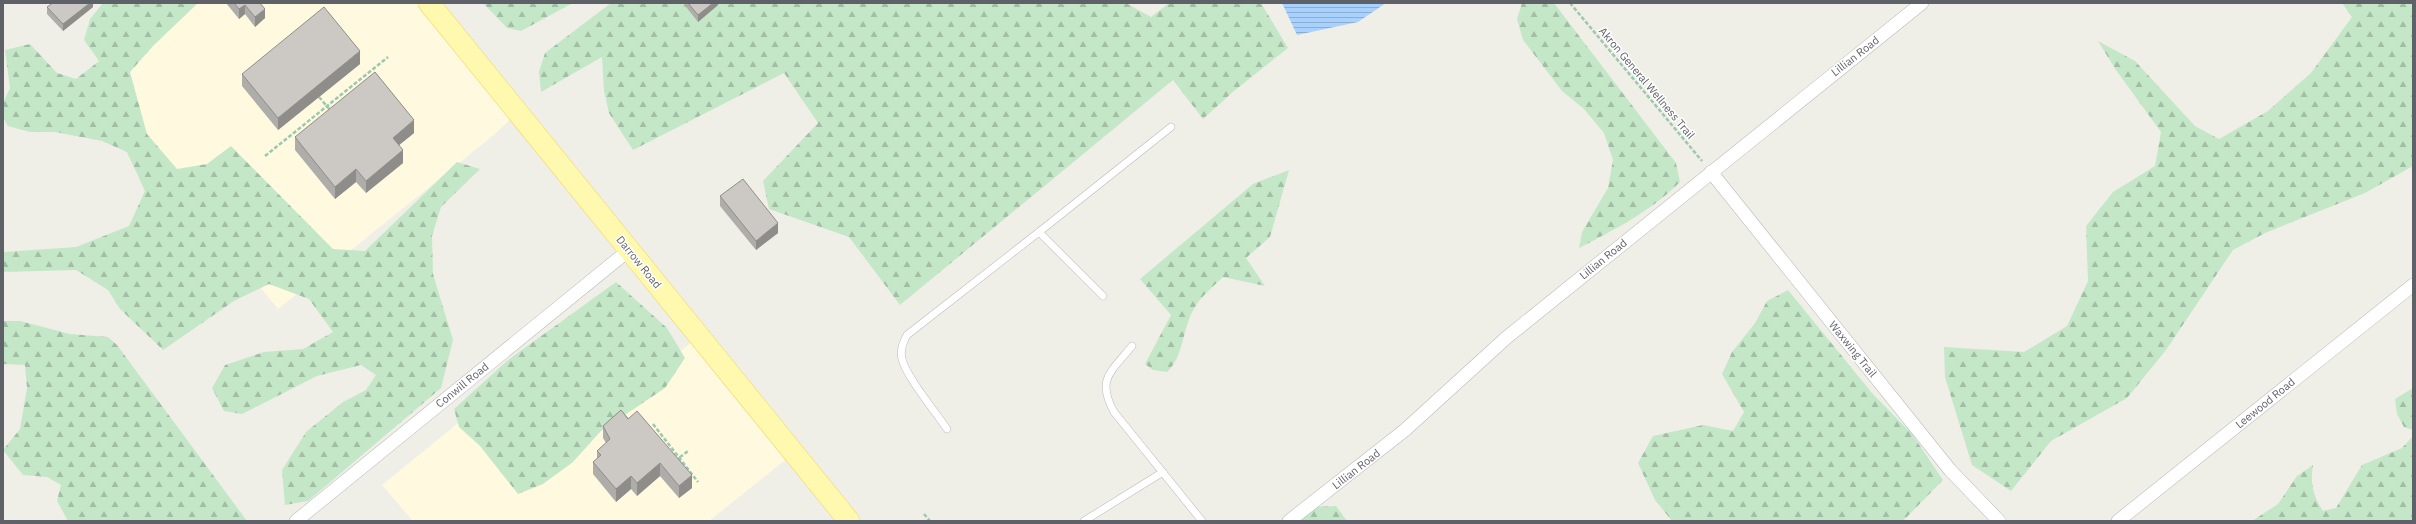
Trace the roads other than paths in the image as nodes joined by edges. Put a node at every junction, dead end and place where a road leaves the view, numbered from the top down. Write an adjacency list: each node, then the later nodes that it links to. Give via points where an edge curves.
1 (429, 3): 6 (main road, Darrow Road)
2 (1922, 3): 4 (street, Lillian Road)
3 (1171, 127): 5 (lane)
4 (1711, 172): 16 (street, Lillian Road, via 1506,338 1405,430); 17 (street, Waxwing Trail, via 1950,470)
5 (1039, 232): 8 (lane); 10 (lane, via 907,336 902,344 902,358 909,374)
6 (629, 250): 12 (street, Conwill Road); 13 (main road, Darrow Road)
7 (2413, 285): 18 (street, Leewood Road)
8 (1103, 296)
9 (1132, 346): 11 (lane, via 1110,373 1104,386 1107,399 1114,412)
10 (948, 429)
11 (1162, 472): 14 (lane); 15 (lane)
12 (296, 521)
13 (849, 521)
14 (1084, 521)
15 (1202, 521)
16 (1289, 521)
17 (1999, 521)
18 (2118, 521)

